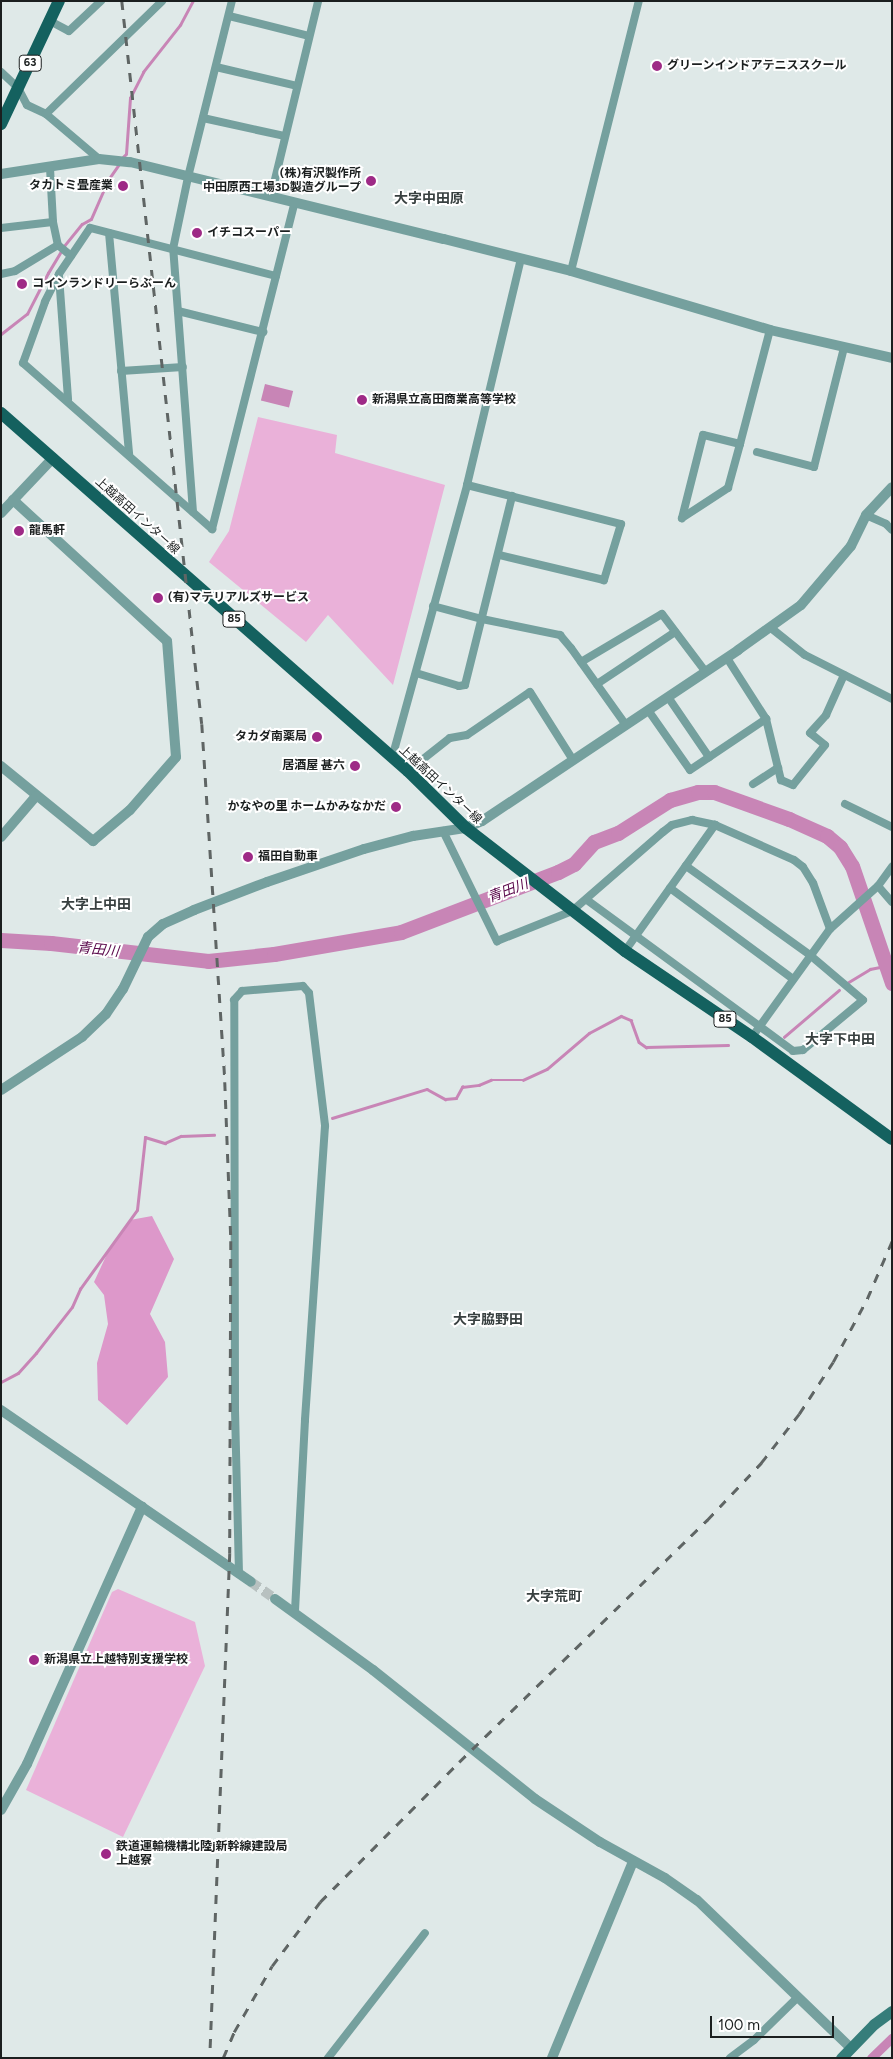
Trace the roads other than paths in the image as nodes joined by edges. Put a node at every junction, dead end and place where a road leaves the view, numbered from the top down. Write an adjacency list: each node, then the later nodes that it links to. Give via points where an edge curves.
1 (59, 1): 8 (main road, 63)
2 (101, 1): 8 (street, via 69,31)
3 (162, 1): 14 (street)
4 (232, 1): 7 (street)
5 (318, 1): 9 (street)
6 (639, 1): 31 (street)
7 (229, 16): 9 (street); 10 (street)
8 (50, 21): 13 (main road, 63)
9 (309, 36): 12 (street)
10 (216, 67): 12 (street); 16 (street)
11 (1, 72): 13 (street)
12 (297, 86): 17 (street)
13 (18, 88): 14 (street, via 28,105); 15 (main road, 63)
14 (46, 114): 18 (street)
15 (3, 118)
16 (203, 118): 17 (street); 21 (street)
17 (284, 136): 22 (street)
18 (99, 160): 19 (street); 21 (street, via 130,162)
19 (50, 168): 20 (street); 24 (street)
20 (1, 174)
21 (188, 177): 22 (street); 28 (street)
22 (271, 196): 23 (street)
23 (295, 202): 30 (street); 34 (street)
24 (53, 222): 25 (street); 27 (street)
25 (1, 228)
26 (109, 233): 28 (street); 29 (street, via 90,228); 41 (street)
27 (58, 246): 29 (street); 32 (street, via 15,271)
28 (172, 249): 34 (street); 35 (street)
29 (69, 254): 33 (street)
30 (521, 259): 31 (street); 48 (street)
31 (571, 271): 36 (street)
32 (1, 274)
33 (59, 274): 42 (street); 42 (street, via 23,363)
34 (276, 276): 37 (street)
35 (178, 311): 37 (street); 40 (street)
36 (770, 330): 38 (street); 44 (street)
37 (263, 332): 52 (street, via 212,529)
38 (844, 348): 39 (street); 45 (street, via 814,467)
39 (892, 358)
40 (183, 366): 41 (street); 52 (street)
41 (121, 371): 46 (street)
42 (68, 400): 46 (street)
43 (1, 412): 47 (main road, 上越高田インター線 / 85)
44 (740, 444): 44 (street, via 704,435 682,518 728,488)
45 (757, 452)
46 (129, 454): 52 (street)
47 (53, 458): 51 (street); 73 (main road, 上越高田インター線 / 85)
48 (467, 484): 50 (street); 57 (street)
49 (892, 486): 54 (street)
50 (512, 496): 56 (street); 56 (street, via 621,524 604,580)
51 (13, 500): 53 (street); 79 (street, via 167,641 168,650 176,757 130,810 93,841)
52 (193, 512)
53 (1, 513)
54 (866, 515): 55 (street); 59 (street, via 850,546 801,605)
55 (892, 530)
56 (498, 555): 58 (street)
57 (433, 606): 58 (street); 64 (street)
58 (482, 619): 62 (street, via 560,635); 64 (street, via 465,685)
59 (771, 628): 61 (street); 65 (street, via 805,655)
60 (675, 632): 62 (street, via 662,614); 63 (street); 66 (street)
61 (726, 658): 63 (street); 70 (street)
62 (581, 662): 66 (street)
63 (705, 671): 67 (street)
64 (416, 673): 73 (street)
65 (844, 675): 68 (street); 76 (street, via 826,714 810,733 825,745 793,785 781,780)
66 (597, 684): 71 (street)
67 (668, 696): 69 (street); 72 (street)
68 (892, 699)
69 (648, 710): 71 (street); 72 (street, via 690,770)
70 (766, 718): 72 (street); 76 (street)
71 (626, 725): 74 (street)
72 (709, 757)
73 (392, 758): 77 (main road, 上越高田インター線 / 85)
74 (573, 760): 77 (street, via 530,692 467,735 450,738); 83 (street, via 494,814)
75 (1, 766): 79 (street)
76 (778, 768): 78 (street)
77 (408, 771): 83 (main road, 上越高田インター線 / 85)
78 (753, 784)
79 (36, 796): 85 (street)
80 (845, 804): 82 (street)
81 (715, 825): 86 (street); 90 (street, via 692,820 672,825); 93 (street, via 784,854 803,867 813,883)
82 (892, 827)
83 (466, 828): 84 (street); 92 (main road, 上越高田インター線 / 85)
84 (443, 831): 92 (street, via 497,941); 100 (street, via 364,849 194,910 157,928 141,949 123,989 106,1014 68,1047)
85 (1, 837)
86 (686, 866): 89 (street); 96 (street)
87 (892, 868): 88 (street)
88 (878, 886): 91 (street); 93 (street)
89 (670, 888): 94 (street); 97 (street)
90 (587, 900): 92 (street); 94 (street)
91 (892, 902)
92 (572, 911): 95 (main road, 上越高田インター線 / 85)
93 (830, 928): 96 (street)
94 (636, 936): 95 (street); 98 (street)
95 (625, 951): 99 (main road, 上越高田インター線 / 85)
96 (810, 955): 97 (street); 98 (street, via 863,1000 804,1050 793,1051)
97 (793, 979): 98 (street)
98 (761, 1025): 99 (street)
99 (752, 1037): 101 (main road, 上越高田インター線 / 85)
100 (1, 1090)
101 (892, 1139)
102 (1, 1410): 103 (street)
103 (142, 1507): 104 (street); 108 (street, via 27,1764)
104 (239, 1574): 105 (street); 107 (street, via 235,1408 234,1000 242,991 302,986 309,993 325,1126)
105 (251, 1582)
106 (275, 1599): 107 (street)
107 (295, 1614): 109 (street, via 373,1670 535,1800)
108 (1, 1810)
109 (633, 1861): 111 (street, via 682,1888 710,1910); 115 (street)
110 (425, 1933): 114 (street)
111 (798, 1997): 113 (street); 116 (street, via 754,2040)
112 (892, 2011): 113 (main road)
113 (850, 2048): 117 (main road)
114 (328, 2058)
115 (552, 2058)
116 (730, 2058)
117 (841, 2058)

